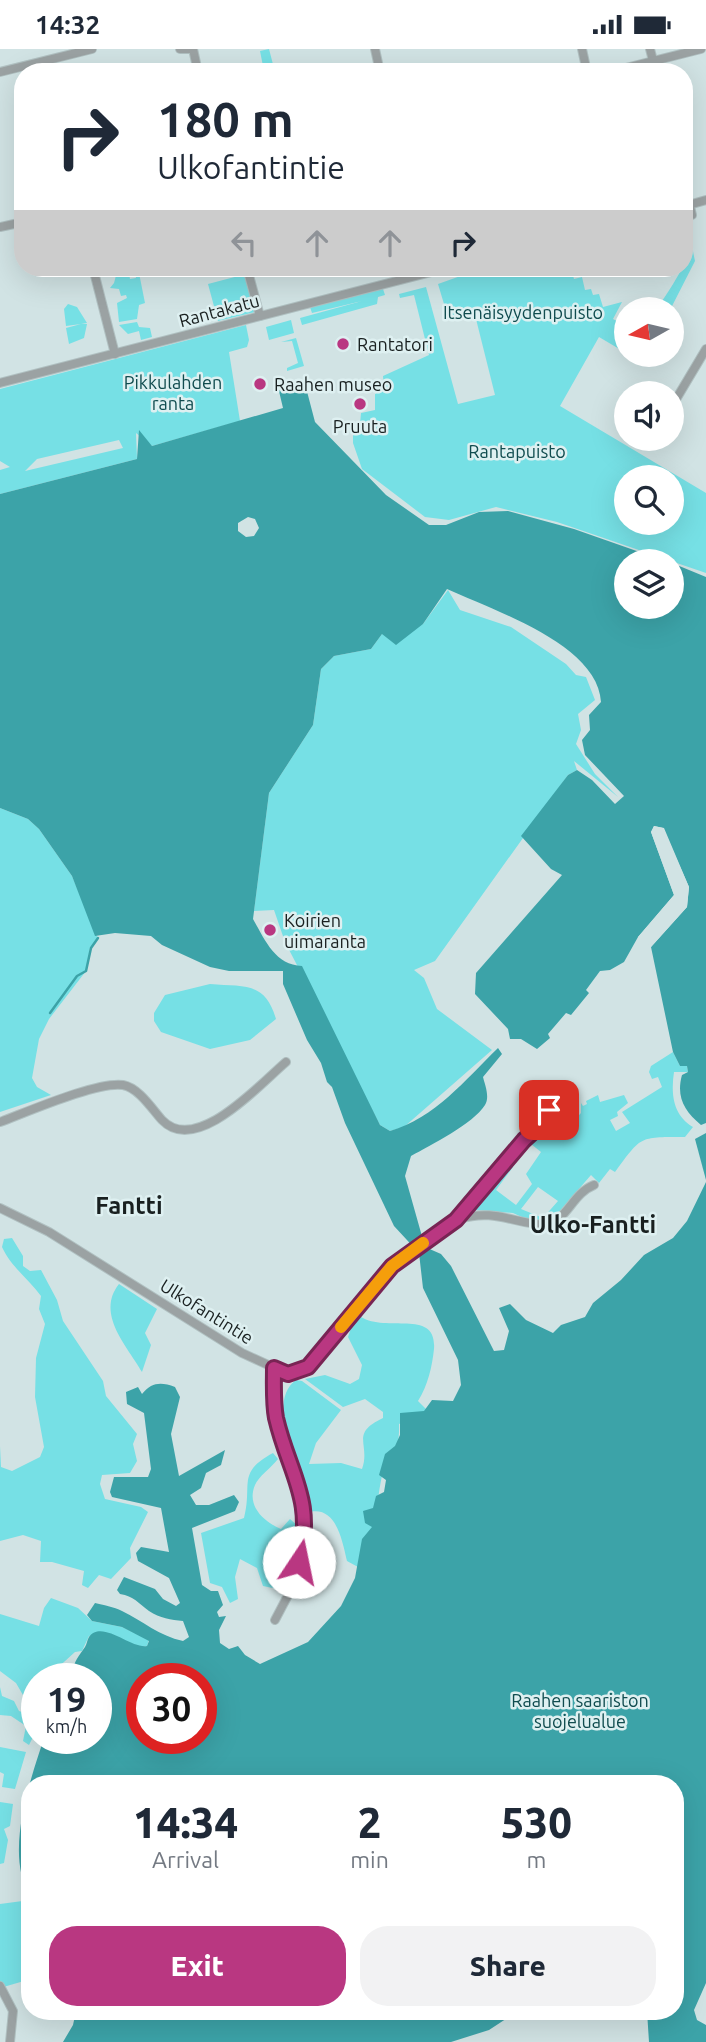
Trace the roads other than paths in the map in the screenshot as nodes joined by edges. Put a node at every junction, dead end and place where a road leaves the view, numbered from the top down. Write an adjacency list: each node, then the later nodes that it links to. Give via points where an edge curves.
1 (92, 49): 7 (street)
2 (180, 49): 3 (street)
3 (192, 49)
4 (650, 49): 6 (street)
5 (701, 49): 6 (street)
6 (653, 61): 9 (street)
7 (40, 62): 8 (street)
8 (36, 63)
9 (645, 63)
10 (95, 277): 15 (street)
11 (249, 277): 13 (street)
12 (405, 277): 13 (street, Rantakatu)
13 (260, 316): 15 (street, Rantakatu)
14 (706, 349): 17 (street)
15 (115, 353): 16 (street, Rantakatu)
16 (0, 383)
17 (684, 386)
18 (286, 1062): 20 (street, via 214,1123 192,1130 167,1125 136,1092 123,1085 98,1088)
19 (529, 1117): 21 (street); 21 (street, via 532,1105 542,1103 549,1113); 22 (street, Ulkofantintie)
20 (0, 1122)
21 (541, 1123): 22 (street, Ulkofantintie)
22 (524, 1140): 25 (street, Ulkofantintie)
23 (594, 1185): 25 (street, via 582,1190 555,1223 492,1215)
24 (0, 1208): 26 (street, Ulkofantintie, via 49,1232 242,1353)
25 (456, 1220): 26 (street, Ulkofantintie, via 408,1252 308,1367 288,1374)
26 (274, 1368): 27 (street, via 276,1417 299,1480 305,1524 295,1582)
27 (275, 1620)
28 (0, 1986): 29 (street, via 13,2011)
29 (10, 2042)

